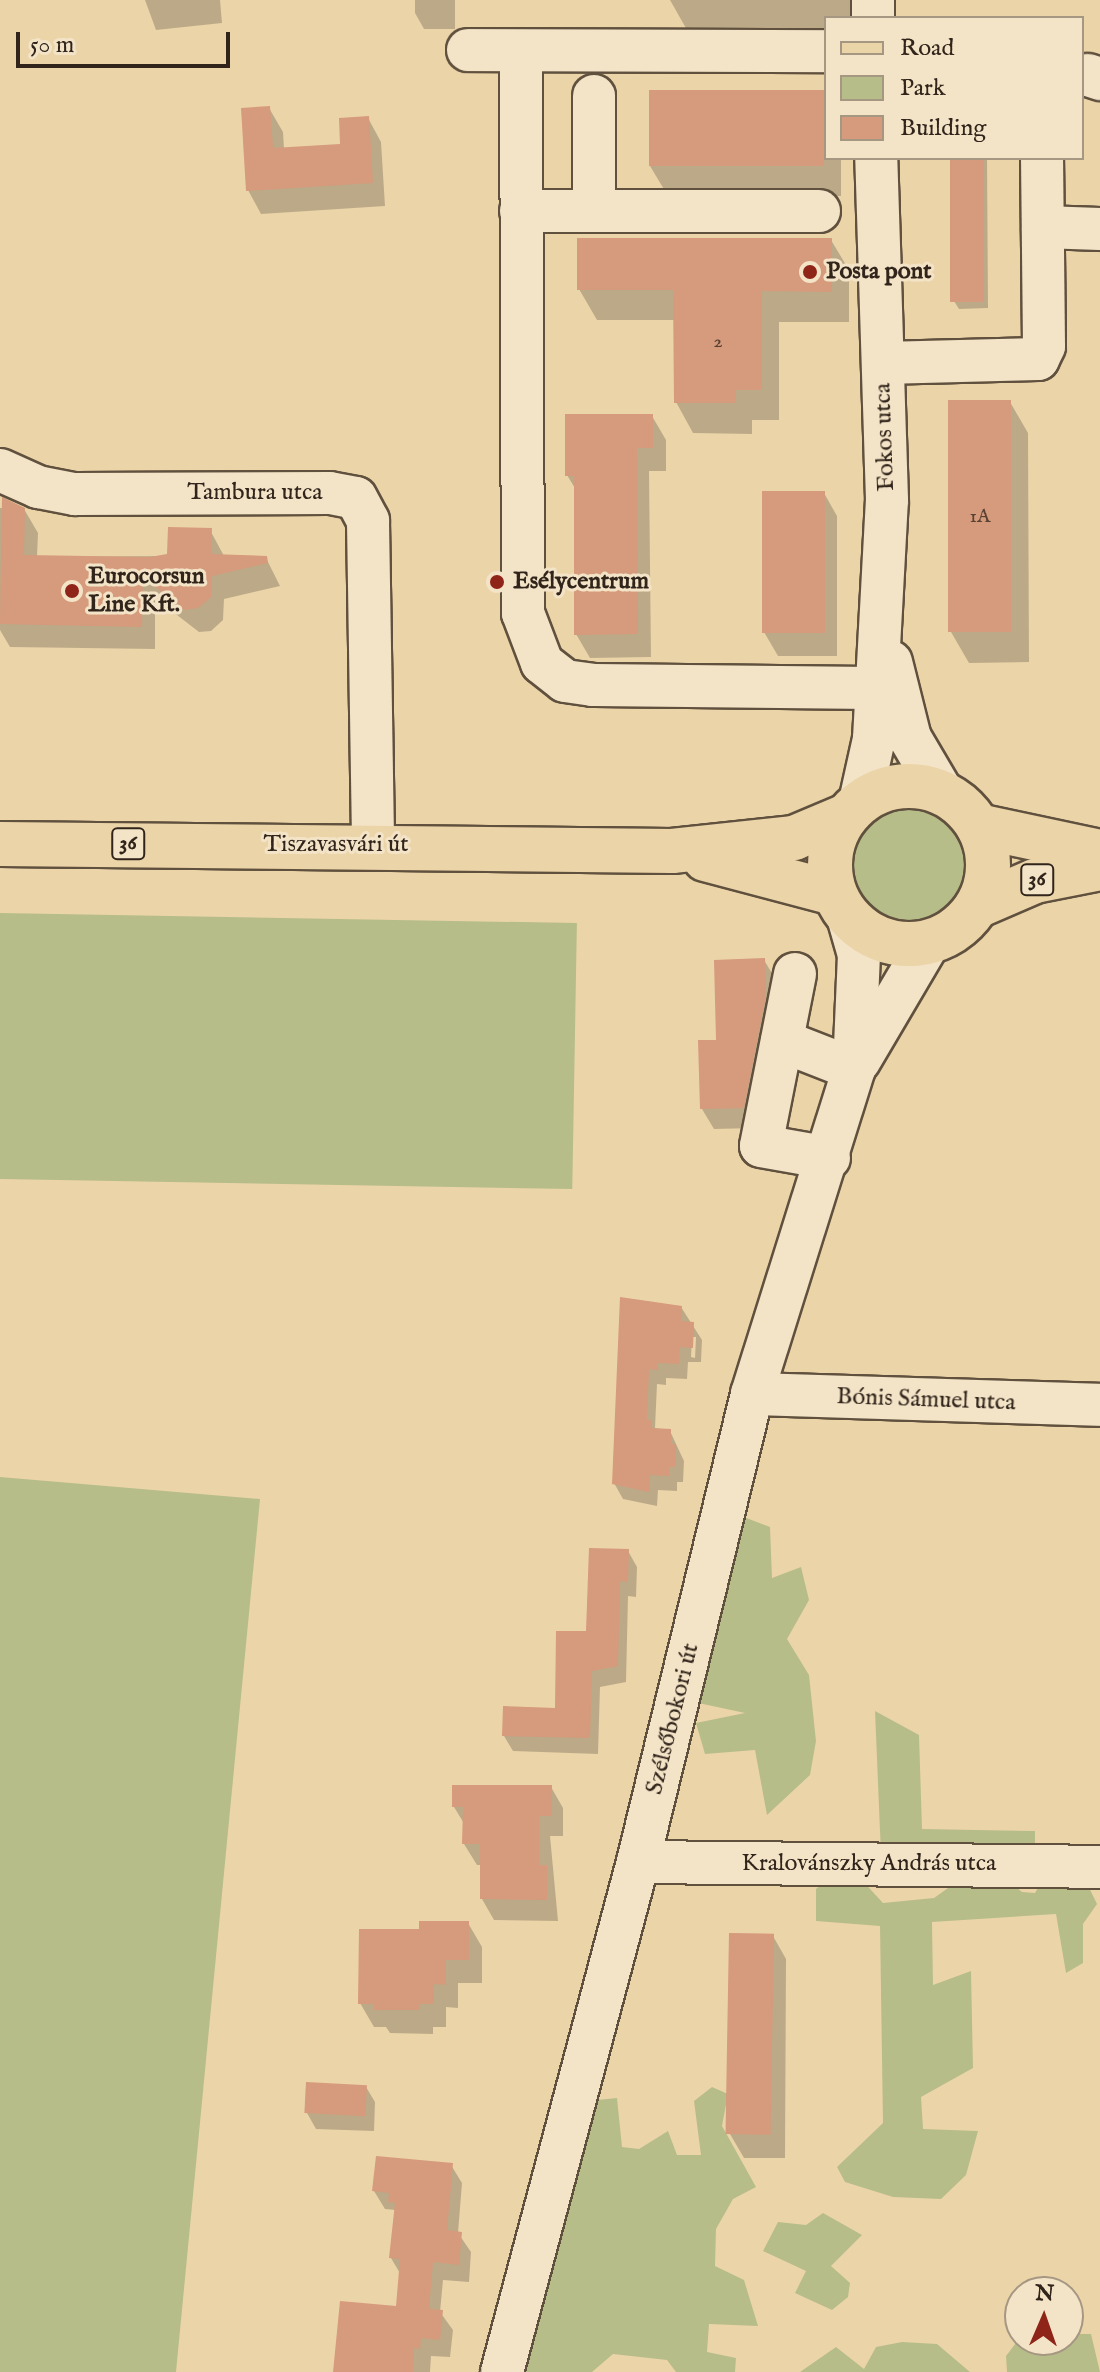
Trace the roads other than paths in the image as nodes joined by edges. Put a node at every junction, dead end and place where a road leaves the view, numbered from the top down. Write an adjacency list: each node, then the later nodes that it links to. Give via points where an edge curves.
1 (468, 50): 3 (street)
2 (824, 51): 3 (street)
3 (521, 52): 7 (street)
4 (594, 96): 8 (street)
5 (876, 160): 12 (street, Fokos utca)
6 (1042, 160): 10 (street)
7 (521, 211): 8 (street); 14 (street, via 523,613 542,663 565,681 593,685)
8 (594, 211): 9 (street)
9 (819, 211)
10 (1043, 227): 11 (street); 12 (street, via 1044,346 1038,359)
11 (1100, 229)
12 (883, 363): 14 (street, Fokos utca, via 887,500)
13 (0, 470): 19 (street, Tambura utca, via 38,487 75,494 330,493 356,498 368,521)
14 (882, 698): 15 (street); 16 (street)
15 (943, 794): 16 (main road, 36, via 901,786); 17 (main road)
16 (853, 809): 20 (main road, 36, via 794,838); 23 (main road, via 829,861)
17 (978, 826): 21 (main road, 36); 24 (main road, 36, via 988,858)
18 (0, 844): 19 (main road, Tiszavasvári út / 36)
19 (373, 845): 20 (main road, Tiszavasvári út / 36)
20 (672, 851): 23 (main road, 36)
21 (1100, 852)
22 (1100, 868): 24 (main road, 36, via 1035,881)
23 (841, 905): 25 (main road, 36, via 885,941); 28 (street, via 859,955)
24 (977, 906): 25 (main road, 36, via 965,922)
25 (929, 942): 28 (street)
26 (795, 974): 27 (street)
27 (782, 1041): 28 (street); 29 (street, via 761,1146)
28 (854, 1069): 29 (street, Szélsőbokori út)
29 (829, 1158): 30 (street, Szélsőbokori út)
30 (752, 1394): 31 (street, Bónis Sámuel utca); 32 (street, Szélsőbokori út)
31 (1100, 1405)
32 (638, 1862): 33 (street, Kralovánszky András utca); 34 (street, Szélsőbokori út)
33 (1100, 1867)
34 (502, 2372)

